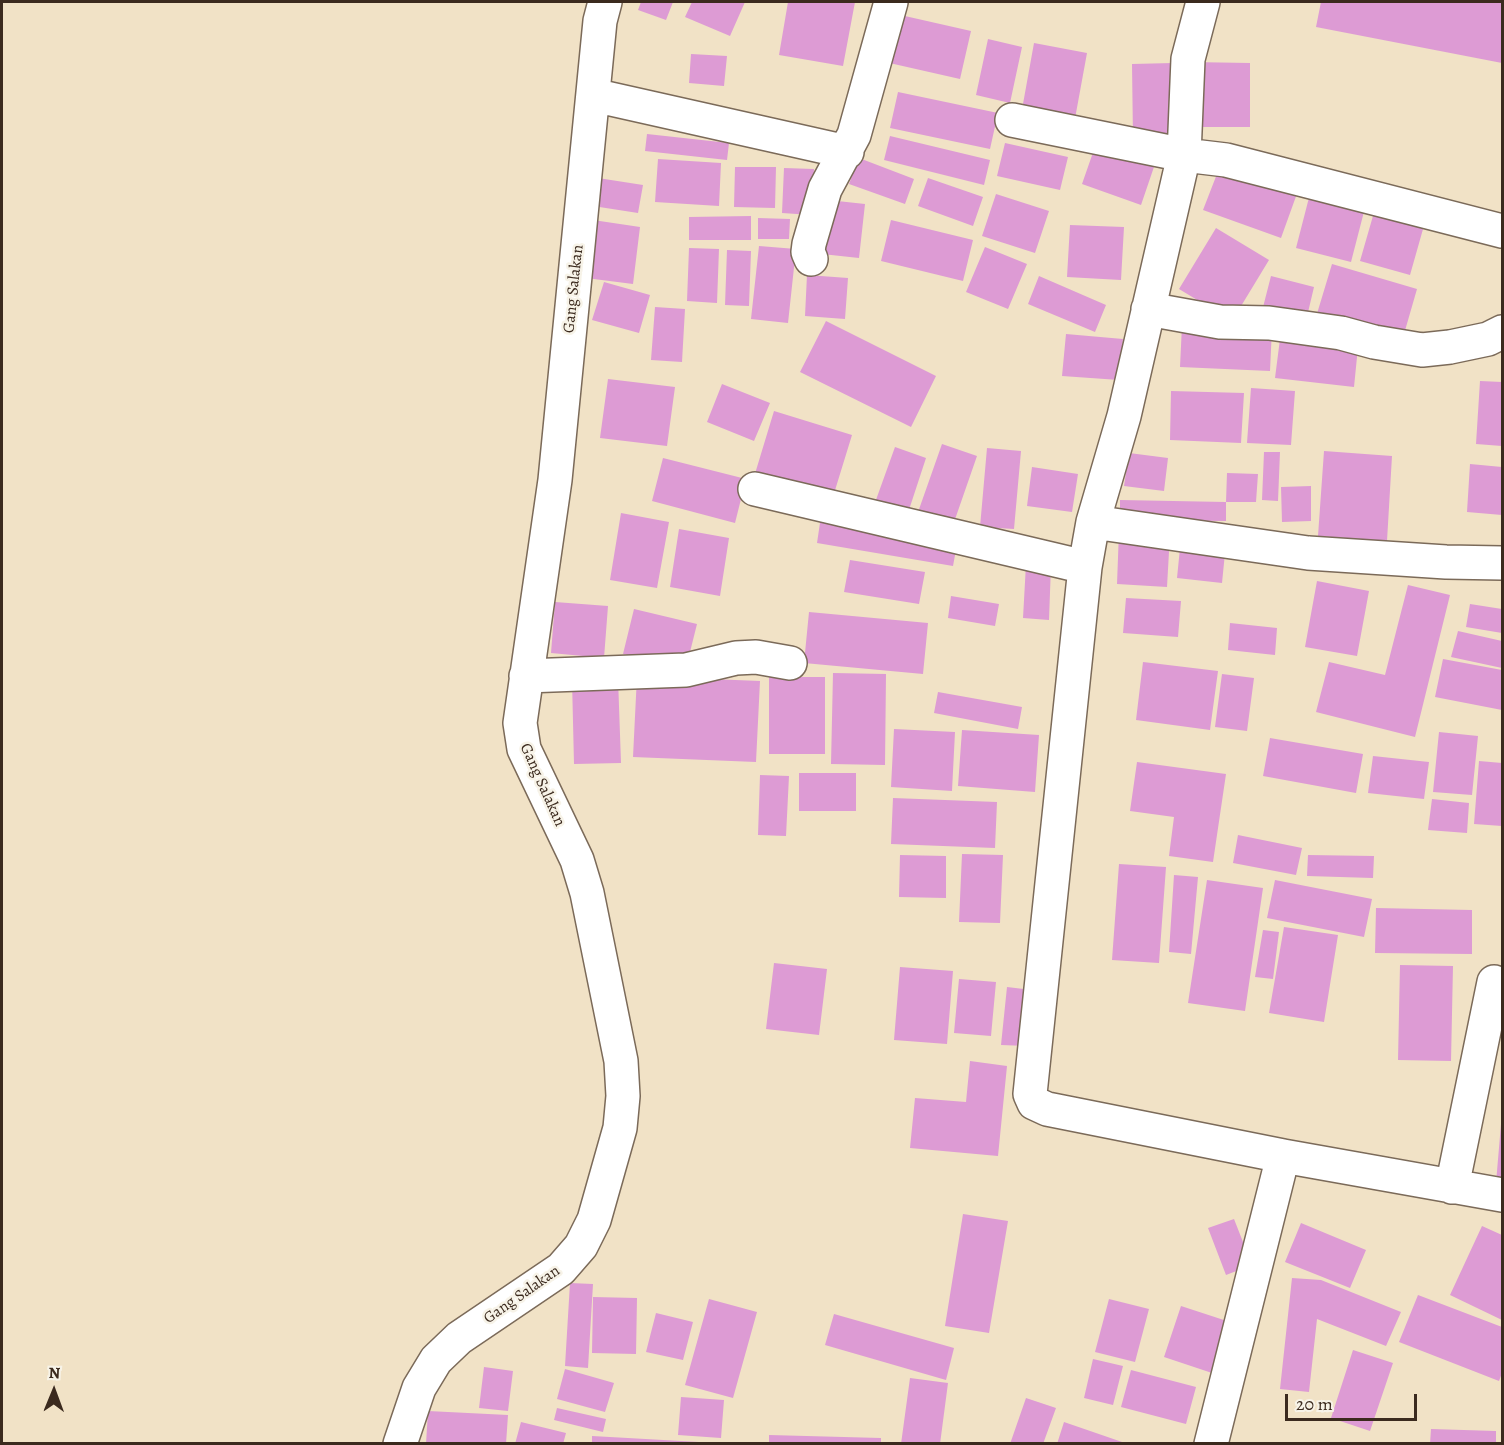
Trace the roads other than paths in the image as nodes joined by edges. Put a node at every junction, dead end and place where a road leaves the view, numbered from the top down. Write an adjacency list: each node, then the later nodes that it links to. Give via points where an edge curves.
1 (605, 2): 4 (street, Gang Salakan)
2 (891, 2): 6 (street)
3 (1203, 2): 7 (street, via 1188,59)
4 (593, 95): 6 (street); 17 (street, Gang Salakan, via 555,480)
5 (1012, 120): 7 (street)
6 (847, 152): 9 (street, via 825,189 809,244)
7 (1184, 155): 8 (street, via 1226,160); 10 (street)
8 (1503, 231)
9 (811, 259)
10 (1148, 309): 11 (street, via 1220,322 1269,323 1341,333 1422,350 1488,339); 13 (street, via 1124,416)
11 (1503, 332)
12 (755, 489): 15 (street)
13 (1093, 522): 14 (street, via 1308,553); 15 (street)
14 (1503, 563)
15 (1085, 567): 19 (street, via 1030,1094 1034,1103 1047,1109)
16 (790, 663): 17 (street, via 746,657 686,670)
17 (526, 676): 22 (street, Gang Salakan, via 521,736 577,860 587,893 621,1061 620,1128 594,1220 581,1246 561,1269 459,1338 436,1360 419,1388)
18 (1494, 982): 20 (street)
19 (1283, 1156): 20 (street); 23 (street)
20 (1452, 1186): 21 (street)
21 (1503, 1196)
22 (400, 1443)
23 (1211, 1443)

